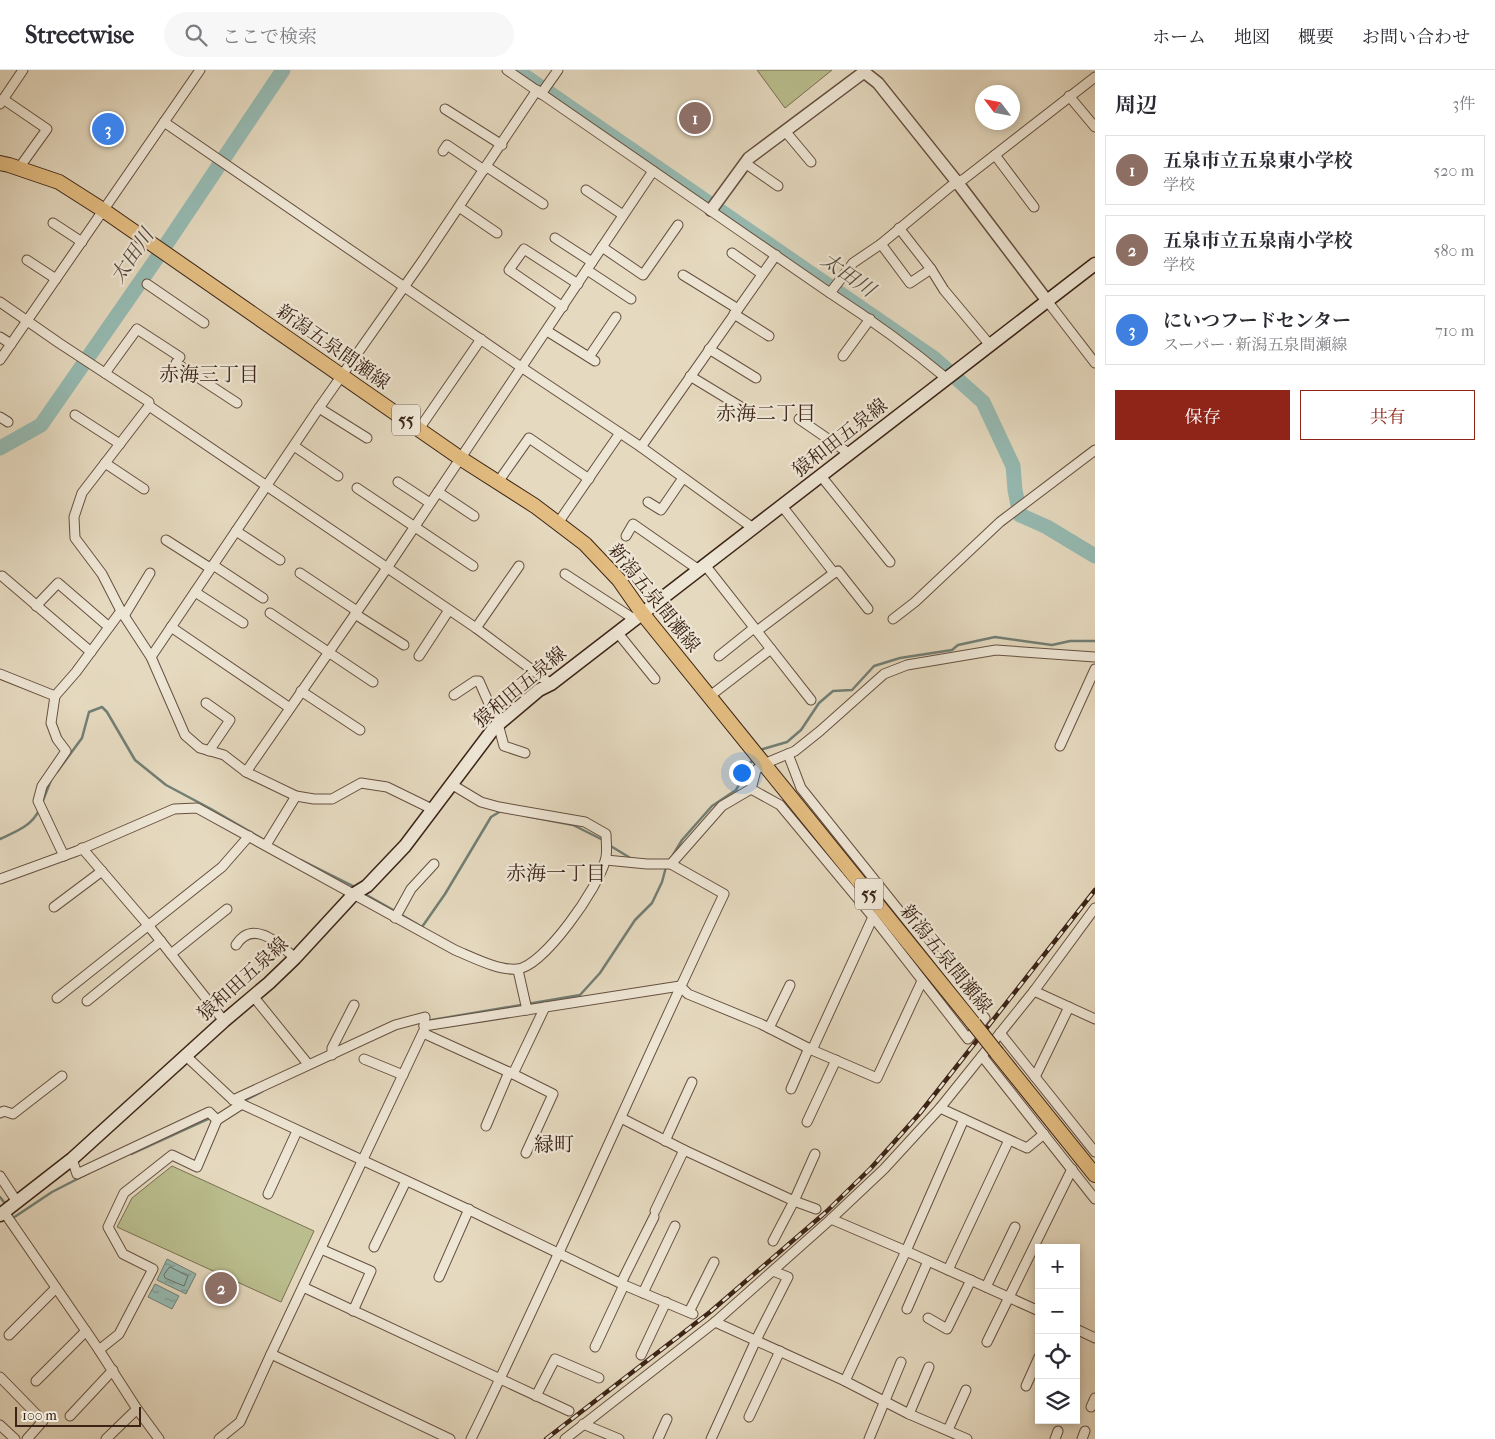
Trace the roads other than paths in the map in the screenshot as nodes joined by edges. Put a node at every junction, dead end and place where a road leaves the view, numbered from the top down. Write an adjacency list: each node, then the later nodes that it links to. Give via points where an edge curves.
1 (23, 70): 9 (street)
2 (200, 70): 11 (street)
3 (507, 70): 7 (street)
4 (558, 70): 7 (street)
5 (863, 71): 13 (street); 23 (street, via 878,83)
6 (1095, 77): 8 (street)
7 (542, 90): 14 (street); 22 (street)
8 (1070, 96): 12 (street); 16 (street)
9 (2, 102): 20 (street, via 47,130)
10 (445, 109): 14 (street)
11 (164, 122): 30 (street); 51 (street)
12 (1095, 127)
13 (785, 131): 17 (street); 19 (street)
14 (502, 144): 21 (street)
15 (443, 152): 21 (street, via 447,145)
16 (995, 155): 23 (street); 29 (street)
17 (811, 162)
18 (0, 163): 20 (main road, 新潟五泉間瀬線 / 55)
19 (745, 163): 24 (street); 28 (street)
20 (19, 168): 30 (main road, 新潟五泉間瀬線 / 55, via 60,182)
21 (485, 168): 26 (street); 27 (street)
22 (653, 170): 28 (street); 31 (street)
23 (957, 182): 34 (street); 55 (street)
24 (778, 186)
25 (586, 190): 31 (street)
26 (543, 204)
27 (459, 207): 35 (street); 51 (street)
28 (713, 207): 41 (street)
29 (1034, 207)
30 (103, 210): 37 (street); 75 (main road, 新潟五泉間瀬線 / 55)
31 (623, 215): 39 (street)
32 (53, 223): 37 (street)
33 (678, 226): 39 (street, via 644,275)
34 (899, 228): 38 (street); 45 (street)
35 (496, 233)
36 (555, 238): 44 (street)
37 (82, 242): 48 (street)
38 (880, 244): 45 (street, via 910,283); 52 (street, via 853,263)
39 (602, 247): 44 (street)
40 (732, 253): 46 (street)
41 (776, 255): 46 (street); 52 (street)
42 (27, 260): 48 (street)
43 (1095, 264): 55 (main road, 猿和田五泉線)
44 (590, 266): 50 (street); 53 (street)
45 (931, 269): 67 (street)
46 (762, 274): 57 (street)
47 (683, 275): 57 (street)
48 (56, 279): 60 (street)
49 (147, 284): 61 (street)
50 (578, 284): 56 (street); 56 (street, via 524,249 509,270)
51 (404, 286): 65 (street); 75 (street)
52 (830, 293): 59 (street)
53 (631, 299)
54 (0, 302): 60 (street)
55 (1048, 302): 67 (main road, 猿和田五泉線); 71 (street)
56 (563, 307): 62 (street)
57 (736, 311): 64 (street); 68 (street)
58 (616, 317): 62 (street, via 592,359)
59 (870, 319): 69 (street); 74 (street)
60 (28, 321): 66 (street); 73 (street)
61 (204, 323)
62 (547, 330): 72 (street)
63 (0, 336): 66 (street)
64 (769, 336)
65 (481, 339): 72 (street); 84 (street)
66 (11, 344): 70 (street)
67 (990, 346): 74 (main road, 猿和田五泉線)
68 (710, 348): 76 (street); 77 (street)
69 (843, 356)
70 (0, 360)
71 (1095, 363)
72 (521, 367): 85 (street); 92 (street)
73 (105, 373): 78 (street, via 137,329); 79 (street, via 149,402)
74 (951, 374): 91 (main road, 猿和田五泉線)
75 (342, 375): 80 (street); 84 (main road, 新潟五泉間瀬線 / 55)
76 (690, 376): 81 (street); 89 (street)
77 (756, 378)
78 (238, 403)
79 (149, 406): 87 (street); 100 (street)
80 (319, 408): 86 (street); 88 (street)
81 (746, 410)
82 (75, 415): 87 (street)
83 (799, 419): 91 (street)
84 (419, 429): 92 (main road, 新潟五泉間瀬線 / 55)
85 (620, 433): 89 (street); 96 (street)
86 (367, 438)
87 (120, 444): 93 (street)
88 (294, 446): 94 (street); 100 (street)
89 (641, 447): 97 (street)
90 (1095, 450): 135 (street, via 1014,511)
91 (850, 454): 95 (main road, 猿和田五泉線)
92 (460, 458): 99 (main road, 新潟五泉間瀬線 / 55); 103 (street)
93 (105, 463): 102 (street); 133 (street, via 82,494 74,517 75,538 102,574)
94 (338, 476)
95 (821, 476): 106 (main road, 猿和田五泉線); 115 (street)
96 (589, 478): 99 (street, via 529,438); 108 (street)
97 (684, 478): 104 (street, via 661,510); 110 (street)
98 (398, 482): 105 (street)
99 (498, 482): 108 (main road, 新潟五泉間瀬線 / 55)
100 (267, 485): 111 (street); 120 (street)
101 (357, 488): 109 (street)
102 (144, 489)
103 (438, 492): 105 (street); 107 (street)
104 (648, 502)
105 (430, 503): 109 (street)
106 (782, 506): 110 (main road, 猿和田五泉線); 123 (street)
107 (474, 516)
108 (558, 523): 134 (main road, 新潟五泉間瀬線 / 55, via 585,544 619,580)
109 (415, 526): 116 (street); 120 (street)
110 (753, 528): 119 (main road, 猿和田五泉線)
111 (236, 531): 114 (street); 118 (street)
112 (626, 536): 119 (street, via 633,524)
113 (166, 540): 118 (street)
114 (280, 560)
115 (890, 562)
116 (473, 566)
117 (519, 566): 139 (street)
118 (211, 567): 126 (street); 127 (street)
119 (702, 567): 134 (main road, 猿和田五泉線); 140 (street)
120 (387, 568): 129 (street); 131 (street)
121 (150, 573): 133 (street)
122 (300, 573): 131 (street)
123 (834, 573): 130 (street, via 838,571); 140 (street)
124 (565, 574): 134 (street)
125 (2, 576): 128 (street)
126 (195, 592): 136 (street); 137 (street)
127 (263, 598)
128 (36, 606): 138 (street, via 58,583); 144 (street)
129 (449, 610): 139 (street); 146 (street)
130 (868, 610)
131 (356, 612): 142 (street); 145 (street)
132 (270, 613): 145 (street)
133 (122, 614): 138 (street); 148 (street)
134 (638, 616): 141 (main road, 猿和田五泉線); 158 (main road, 新潟五泉間瀬線 / 55)
135 (894, 619)
136 (243, 623)
137 (171, 627): 148 (street); 161 (street)
138 (109, 628): 144 (street)
139 (476, 628): 154 (street)
140 (756, 630): 143 (street); 147 (street)
141 (617, 632): 152 (street); 154 (main road, 猿和田五泉線)
142 (404, 645)
143 (771, 649): 158 (street); 159 (street)
144 (91, 652): 157 (street)
145 (329, 652): 153 (street); 155 (street)
146 (419, 656)
147 (719, 656)
148 (151, 657): 165 (street, via 185,735)
149 (1095, 657): 167 (street, via 996,650 906,665 884,674 820,731)
150 (1095, 669): 164 (street)
151 (0, 674): 157 (street)
152 (655, 680)
153 (373, 682)
154 (551, 684): 162 (main road, 猿和田五泉線)
155 (301, 691): 161 (street); 163 (street)
156 (454, 695): 162 (street, via 475,680 479,681)
157 (55, 696): 177 (street, via 51,723 66,751 42,786 38,801)
158 (710, 696): 168 (main road, 新潟五泉間瀬線 / 55)
159 (811, 700)
160 (206, 703): 165 (street, via 230,720)
161 (290, 708): 169 (street)
162 (498, 724): 166 (street, via 504,746); 170 (main road, 猿和田五泉線)
163 (360, 730)
164 (1060, 746)
165 (209, 751): 169 (street, via 224,755)
166 (525, 753)
167 (788, 754): 168 (street); 195 (street, via 801,788 936,950 985,1018 968,1039)
168 (764, 764): 171 (street, via 756,770); 244 (main road, 新潟五泉間瀬線 / 55, bridge)
169 (246, 772): 172 (street)
170 (451, 784): 173 (main road, 猿和田五泉線); 178 (street, via 480,802 585,822 606,834)
171 (751, 789): 180 (street, via 722,806); 187 (street, via 780,805)
172 (296, 796): 173 (street, via 332,799 362,783 387,787); 175 (street)
173 (432, 809): 183 (main road, 猿和田五泉線, via 405,846 367,886)
174 (249, 836): 175 (street); 176 (street, via 198,808 174,809); 189 (street, via 222,867)
175 (266, 845): 183 (street)
176 (82, 848): 177 (street); 181 (street)
177 (64, 856): 182 (street)
178 (606, 860): 180 (street); 194 (street, via 596,882 554,943)
179 (434, 864): 188 (street, via 410,889)
180 (671, 864): 197 (street, via 724,894)
181 (102, 871): 184 (street); 189 (street)
182 (0, 879)
183 (354, 894): 188 (street); 193 (main road, 猿和田五泉線)
184 (54, 907)
185 (1095, 908): 198 (street)
186 (227, 909): 192 (street)
187 (873, 917): 195 (street); 211 (street)
188 (395, 918): 194 (street, via 473,958)
189 (148, 925): 190 (street); 200 (street)
190 (161, 941): 192 (street); 201 (street)
191 (236, 945): 193 (street, via 246,935 261,934 272,938)
192 (171, 954): 207 (street)
193 (295, 958): 199 (main road, 猿和田五泉線)
194 (518, 970): 205 (street)
195 (922, 981): 216 (street, via 877,1078)
196 (790, 985): 208 (street)
197 (680, 986): 203 (street); 208 (street, via 688,994); 228 (street)
198 (1034, 991): 204 (street); 210 (street)
199 (253, 996): 207 (main road, 猿和田五泉線); 217 (street)
200 (57, 998)
201 (87, 1001)
202 (354, 1005): 212 (street, via 332,1048)
203 (545, 1007): 205 (street); 218 (street)
204 (1069, 1007): 206 (street); 221 (street)
205 (527, 1010): 209 (street)
206 (1095, 1019)
207 (224, 1021): 213 (main road, 猿和田五泉線)
208 (769, 1028): 211 (street)
209 (424, 1030): 212 (street, via 425,1017 395,1025); 218 (street); 219 (street)
210 (1000, 1033): 214 (street); 221 (street)
211 (810, 1049): 216 (street); 223 (street)
212 (332, 1055): 217 (street)
213 (186, 1056): 224 (street); 241 (main road, 猿和田五泉線)
214 (982, 1056): 226 (street); 234 (street)
215 (364, 1059): 219 (street)
216 (836, 1060): 231 (street)
217 (308, 1064): 224 (street)
218 (511, 1073): 232 (street); 239 (street, via 553,1094)
219 (403, 1075): 242 (street)
220 (62, 1076): 227 (street, via 12,1114)
221 (1035, 1077): 238 (street)
222 (692, 1082): 236 (street)
223 (791, 1089)
224 (233, 1100): 225 (street)
225 (242, 1104): 230 (street); 233 (street)
226 (940, 1108): 229 (street); 255 (street, via 884,1169)
227 (0, 1113)
228 (621, 1118): 236 (street); 262 (street)
229 (964, 1119): 235 (street); 261 (street)
230 (217, 1120): 241 (street, via 209,1112 77,1174); 288 (street, via 197,1167 172,1156 124,1192 108,1227 123,1254 153,1269 119,1334)
231 (807, 1122)
232 (486, 1126)
233 (297, 1131): 242 (street); 248 (street)
234 (1044, 1134): 235 (street, via 1027,1148); 243 (street)
235 (1009, 1140): 265 (street)
236 (665, 1141): 237 (street)
237 (684, 1150): 250 (street); 269 (street)
238 (1095, 1152)
239 (526, 1153)
240 (815, 1154): 250 (street)
241 (72, 1159): 251 (main road, 猿和田五泉線)
242 (362, 1161): 246 (street); 260 (street)
243 (1072, 1169): 249 (street); 274 (street)
244 (1095, 1175)
245 (0, 1176): 247 (street)
246 (406, 1180): 252 (street); 259 (street)
247 (4, 1190): 251 (street)
248 (268, 1194)
249 (1095, 1199)
250 (794, 1201): 253 (street); 258 (street)
251 (17, 1202): 254 (main road, 猿和田五泉線)
252 (469, 1209): 262 (street); 267 (street)
253 (816, 1209)
254 (2, 1214): 272 (street)
255 (831, 1219): 261 (street); 266 (street)
256 (675, 1226): 273 (street)
257 (1015, 1227): 271 (street)
258 (773, 1241)
259 (374, 1247)
260 (321, 1249): 270 (street); 278 (street, via 371,1271)
261 (906, 1251): 263 (street); 300 (street)
262 (558, 1252): 269 (street); 297 (street)
263 (928, 1261): 265 (street); 276 (street)
264 (714, 1262): 275 (street, via 691,1313)
265 (948, 1270): 268 (street)
266 (773, 1271): 280 (street); 285 (street, via 788,1277)
267 (439, 1277)
268 (971, 1280): 271 (street); 279 (street, via 947,1329)
269 (622, 1284): 273 (street); 287 (street)
270 (303, 1287): 278 (street); 290 (street)
271 (986, 1287): 274 (street)
272 (56, 1288): 281 (street); 283 (street)
273 (643, 1293): 275 (street)
274 (1009, 1298): 277 (street); 286 (street)
275 (666, 1302): 291 (street)
276 (906, 1309)
277 (1035, 1309)
278 (353, 1311): 297 (street)
279 (928, 1318)
280 (715, 1322): 285 (street); 314 (street)
281 (86, 1331): 288 (street); 299 (street)
282 (1080, 1331): 284 (street)
283 (9, 1334)
284 (1095, 1338)
285 (756, 1340): 289 (street); 326 (street)
286 (987, 1342)
287 (595, 1347)
288 (100, 1350): 295 (street)
289 (780, 1351): 300 (street); 311 (street)
290 (271, 1354): 320 (street, via 240,1422); 321 (street)
291 (642, 1355)
292 (901, 1362): 305 (street)
293 (929, 1366): 309 (street)
294 (1035, 1366): 301 (street)
295 (113, 1370): 307 (street); 310 (street)
296 (0, 1377): 317 (street, via 43,1421)
297 (500, 1378): 303 (street); 322 (street)
298 (599, 1378): 303 (street, via 555,1359)
299 (36, 1381)
300 (845, 1381): 305 (street)
301 (1026, 1386)
302 (966, 1390): 315 (street)
303 (536, 1396): 308 (street)
304 (1095, 1398): 306 (street)
305 (884, 1402): 309 (street); 327 (street)
306 (1091, 1407)
307 (137, 1409): 318 (street); 319 (street)
308 (569, 1412)
309 (909, 1414): 315 (street)
310 (70, 1416)
311 (749, 1417)
312 (667, 1419): 325 (street)
313 (0, 1424): 316 (street)
314 (584, 1424): 323 (street); 324 (street)
315 (948, 1430): 328 (street)
316 (15, 1439)
317 (27, 1439)
318 (106, 1439)
319 (160, 1439)
320 (219, 1439)
321 (450, 1439)
322 (471, 1439)
323 (565, 1439)
324 (619, 1439)
325 (658, 1439)
326 (711, 1439)
327 (869, 1439)
328 (967, 1439)

